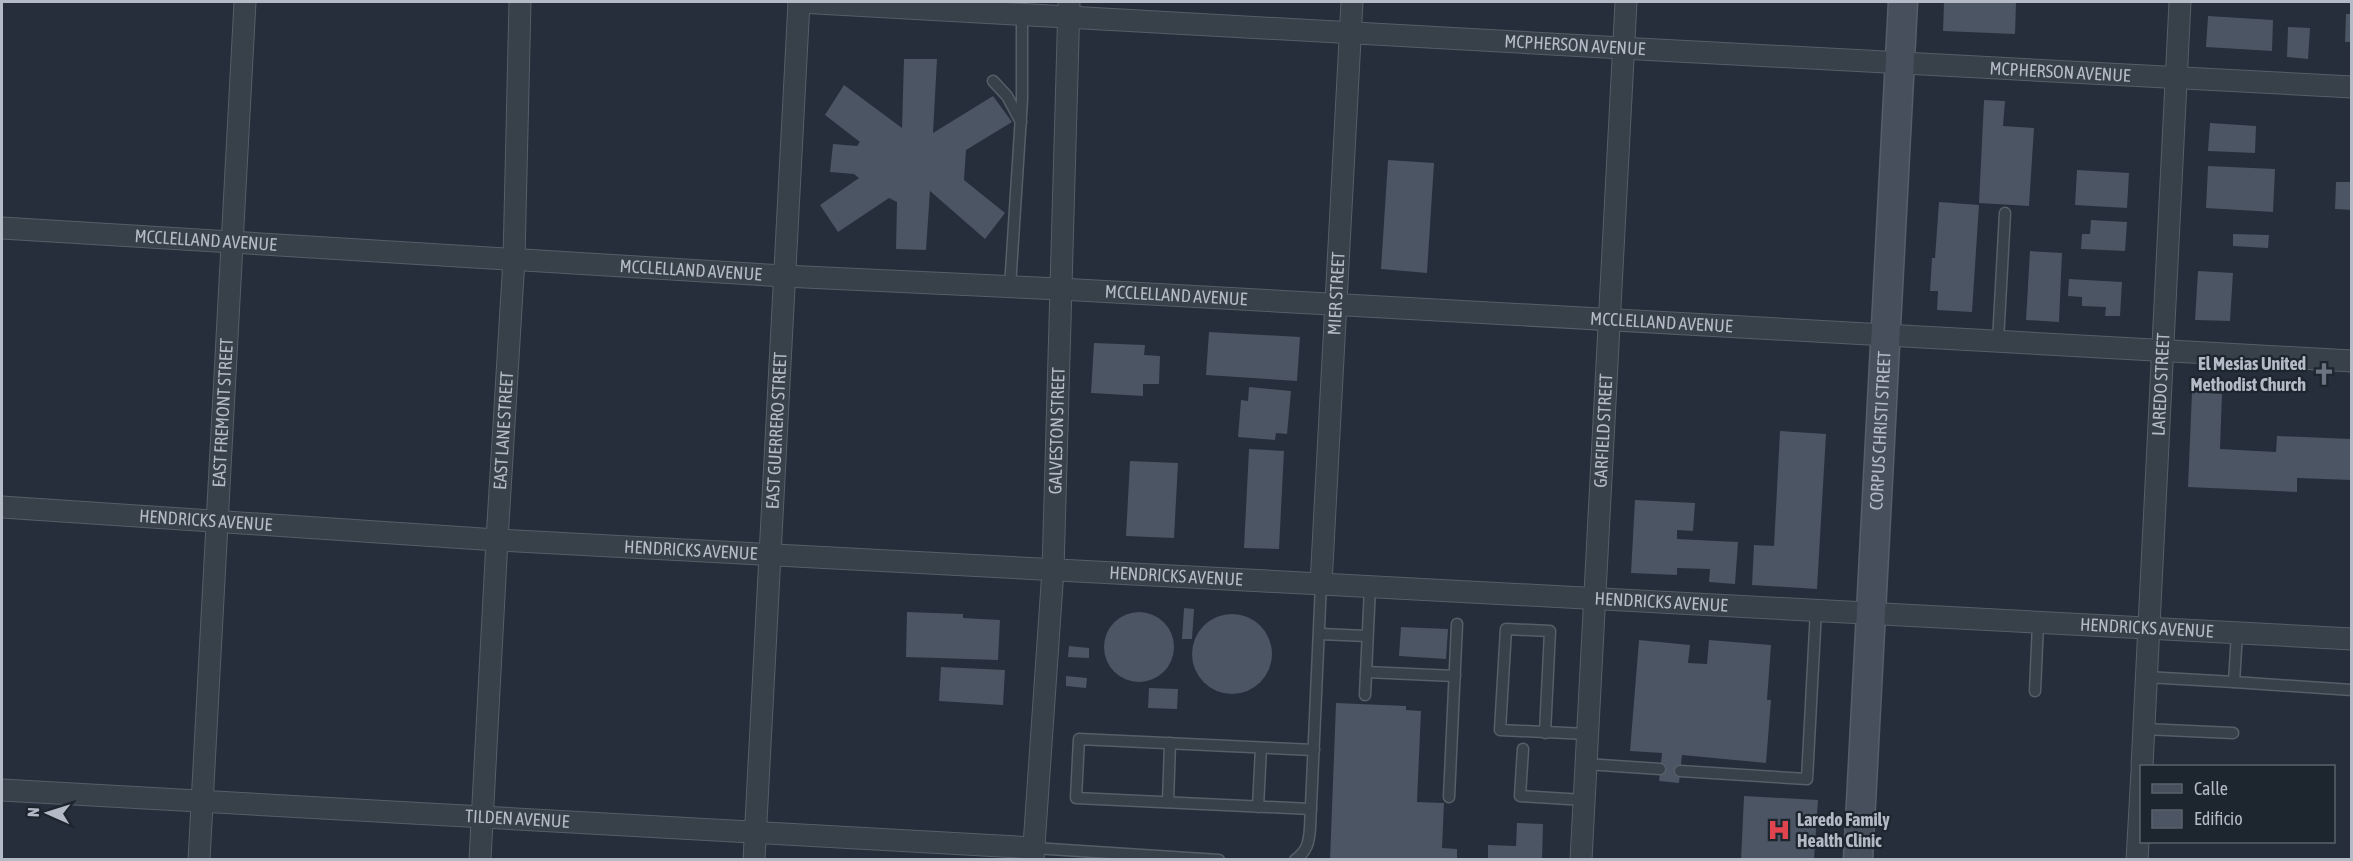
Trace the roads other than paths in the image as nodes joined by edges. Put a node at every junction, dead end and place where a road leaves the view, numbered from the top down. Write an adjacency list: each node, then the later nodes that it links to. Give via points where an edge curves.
1 (245, 2): 19 (street, EAST FREMONT STREET)
2 (520, 2): 20 (street, EAST LANE STREET)
3 (799, 2): 9 (street, MCPHERSON AVENUE); 21 (street, EAST GUERRERO STREET)
4 (1352, 2): 10 (street, MIER STREET)
5 (1626, 2): 11 (street, GARFIELD STREET)
6 (1903, 2): 12 (main road, CORPUS CHRISTI STREET)
7 (2180, 2): 13 (street, LAREDO STREET)
8 (1069, 8): 9 (street, MCPHERSON AVENUE); 10 (street, MCPHERSON AVENUE); 23 (street, GALVESTON STREET)
9 (1022, 14): 16 (lane)
10 (1351, 34): 11 (street, MCPHERSON AVENUE); 24 (street, MIER STREET)
11 (1624, 47): 12 (street, MCPHERSON AVENUE); 25 (street, GARFIELD STREET)
12 (1900, 63): 13 (street, MCPHERSON AVENUE); 26 (main road, CORPUS CHRISTI STREET)
13 (2176, 78): 15 (street, MCPHERSON AVENUE); 28 (street, LAREDO STREET)
14 (993, 81): 16 (lane, via 1007,96)
15 (2352, 87)
16 (1021, 123): 22 (lane)
17 (2005, 213): 27 (lane)
18 (2, 228): 19 (street, MCCLELLAND AVENUE)
19 (232, 242): 20 (street, MCCLELLAND AVENUE); 31 (street, EAST FREMONT STREET)
20 (514, 259): 21 (street, MCCLELLAND AVENUE); 32 (street, EAST LANE STREET)
21 (784, 276): 22 (street, MCCLELLAND AVENUE); 33 (street, EAST GUERRERO STREET)
22 (1010, 287): 23 (street, MCCLELLAND AVENUE)
23 (1060, 289): 24 (street, MCCLELLAND AVENUE); 34 (street, GALVESTON STREET)
24 (1336, 305): 25 (street, MCCLELLAND AVENUE); 35 (street, MIER STREET)
25 (1609, 320): 26 (street, MCCLELLAND AVENUE); 37 (street, GARFIELD STREET)
26 (1885, 334): 27 (street, MCCLELLAND AVENUE); 39 (main road, CORPUS CHRISTI STREET)
27 (1998, 341): 28 (street, MCCLELLAND AVENUE)
28 (2163, 349): 29 (street, MCCLELLAND AVENUE); 42 (street, LAREDO STREET)
29 (2352, 361)
30 (2, 507): 31 (street, HENDRICKS AVENUE)
31 (219, 520): 32 (street, HENDRICKS AVENUE); 69 (street, EAST FREMONT STREET)
32 (497, 540): 33 (street, HENDRICKS AVENUE); 74 (street, EAST LANE STREET)
33 (769, 554): 34 (street, HENDRICKS AVENUE); 75 (street, EAST GUERRERO STREET)
34 (1053, 570): 35 (street, HENDRICKS AVENUE); 76 (street, GALVESTON STREET)
35 (1321, 584): 36 (street, HENDRICKS AVENUE); 44 (lane)
36 (1370, 587): 37 (street, HENDRICKS AVENUE); 45 (lane)
37 (1595, 598): 38 (street, HENDRICKS AVENUE); 57 (street, GARFIELD STREET)
38 (1816, 610): 39 (street, HENDRICKS AVENUE); 65 (lane, via 1807,779)
39 (1871, 614): 40 (street, HENDRICKS AVENUE); 83 (main road, CORPUS CHRISTI STREET)
40 (2038, 623): 42 (street, HENDRICKS AVENUE); 52 (lane)
41 (1457, 624): 48 (lane)
42 (2149, 629): 43 (street, HENDRICKS AVENUE); 49 (street, LAREDO STREET)
43 (2237, 633): 46 (street, HENDRICKS AVENUE); 50 (lane)
44 (1320, 634): 45 (lane); 61 (lane)
45 (1367, 636): 47 (lane)
46 (2352, 639)
47 (1366, 672): 48 (lane); 53 (lane)
48 (1455, 676): 67 (lane)
49 (2146, 677): 50 (lane); 54 (street, LAREDO STREET)
50 (2234, 682): 51 (lane)
51 (2352, 690)
52 (2035, 691)
53 (1365, 695)
54 (2144, 729): 56 (lane); 63 (street, LAREDO STREET)
55 (1545, 733): 55 (lane, via 1550,631 1506,629 1500,730); 57 (lane)
56 (2233, 733)
57 (1587, 734): 62 (street, GARFIELD STREET)
58 (1170, 743): 59 (lane); 70 (lane); 70 (lane, via 1079,739 1076,798)
59 (1261, 748): 61 (lane); 71 (lane)
60 (1523, 749): 68 (lane, via 1520,796)
61 (1314, 750): 73 (lane)
62 (1586, 764): 64 (lane); 68 (street, GARFIELD STREET)
63 (2142, 765)
64 (1660, 769)
65 (1680, 771)
66 (2, 790): 69 (street, TILDEN AVENUE)
67 (1449, 797)
68 (1584, 800): 82 (street, GARFIELD STREET)
69 (203, 801): 74 (street, TILDEN AVENUE); 77 (street, EAST FREMONT STREET)
70 (1168, 802): 71 (lane)
71 (1258, 807): 73 (lane)
72 (2140, 807): 84 (street)
73 (1311, 809): 81 (lane, via 1309,843)
74 (483, 816): 75 (street, TILDEN AVENUE); 78 (street, EAST LANE STREET)
75 (755, 831): 76 (street, TILDEN AVENUE); 79 (street, EAST GUERRERO STREET)
76 (1034, 854): 80 (lane)
77 (200, 860)
78 (480, 860)
79 (754, 860)
80 (1219, 860)
81 (1295, 860)
82 (1581, 860)
83 (1858, 860)
84 (2137, 860)

